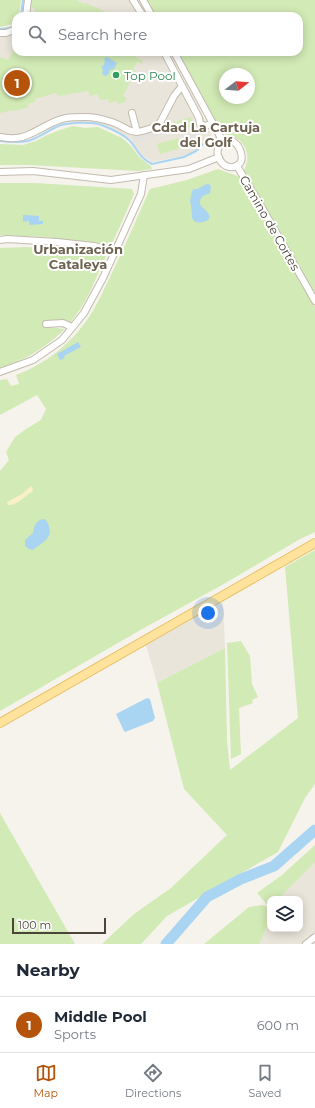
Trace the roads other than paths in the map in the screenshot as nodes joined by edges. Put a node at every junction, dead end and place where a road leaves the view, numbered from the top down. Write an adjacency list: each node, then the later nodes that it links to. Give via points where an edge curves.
1 (28, 0): 4 (street)
2 (133, 0): 5 (street)
3 (143, 0): 6 (street)
4 (26, 12)
5 (140, 12)
6 (150, 12)
7 (12, 31): 8 (street)
8 (0, 33)
9 (166, 56): 11 (street)
10 (176, 56): 13 (street)
11 (182, 86): 13 (street, via 200,124); 14 (street, via 162,121 154,127)
12 (132, 113): 14 (street)
13 (210, 124): 16 (street)
14 (138, 132): 15 (street, via 97,117 80,117 65,118 20,138)
15 (0, 137)
16 (223, 142): 17 (street, via 217,150); 18 (street, via 228,140 237,145 242,157)
17 (219, 157): 18 (street, via 224,165); 20 (street, via 189,169)
18 (237, 166): 23 (street, Camino de Cortes)
19 (0, 172): 20 (street, via 33,171 111,180)
20 (144, 175): 22 (street, via 140,194)
21 (0, 240): 22 (street, via 57,242 94,246)
22 (115, 252): 25 (street, via 84,313)
23 (315, 301)
24 (46, 324): 25 (street, via 63,323)
25 (72, 327): 26 (street, via 62,340 33,360)
26 (0, 372)
27 (315, 543): 28 (main road)
28 (0, 724)
29 (315, 937): 30 (street)
30 (306, 944)

